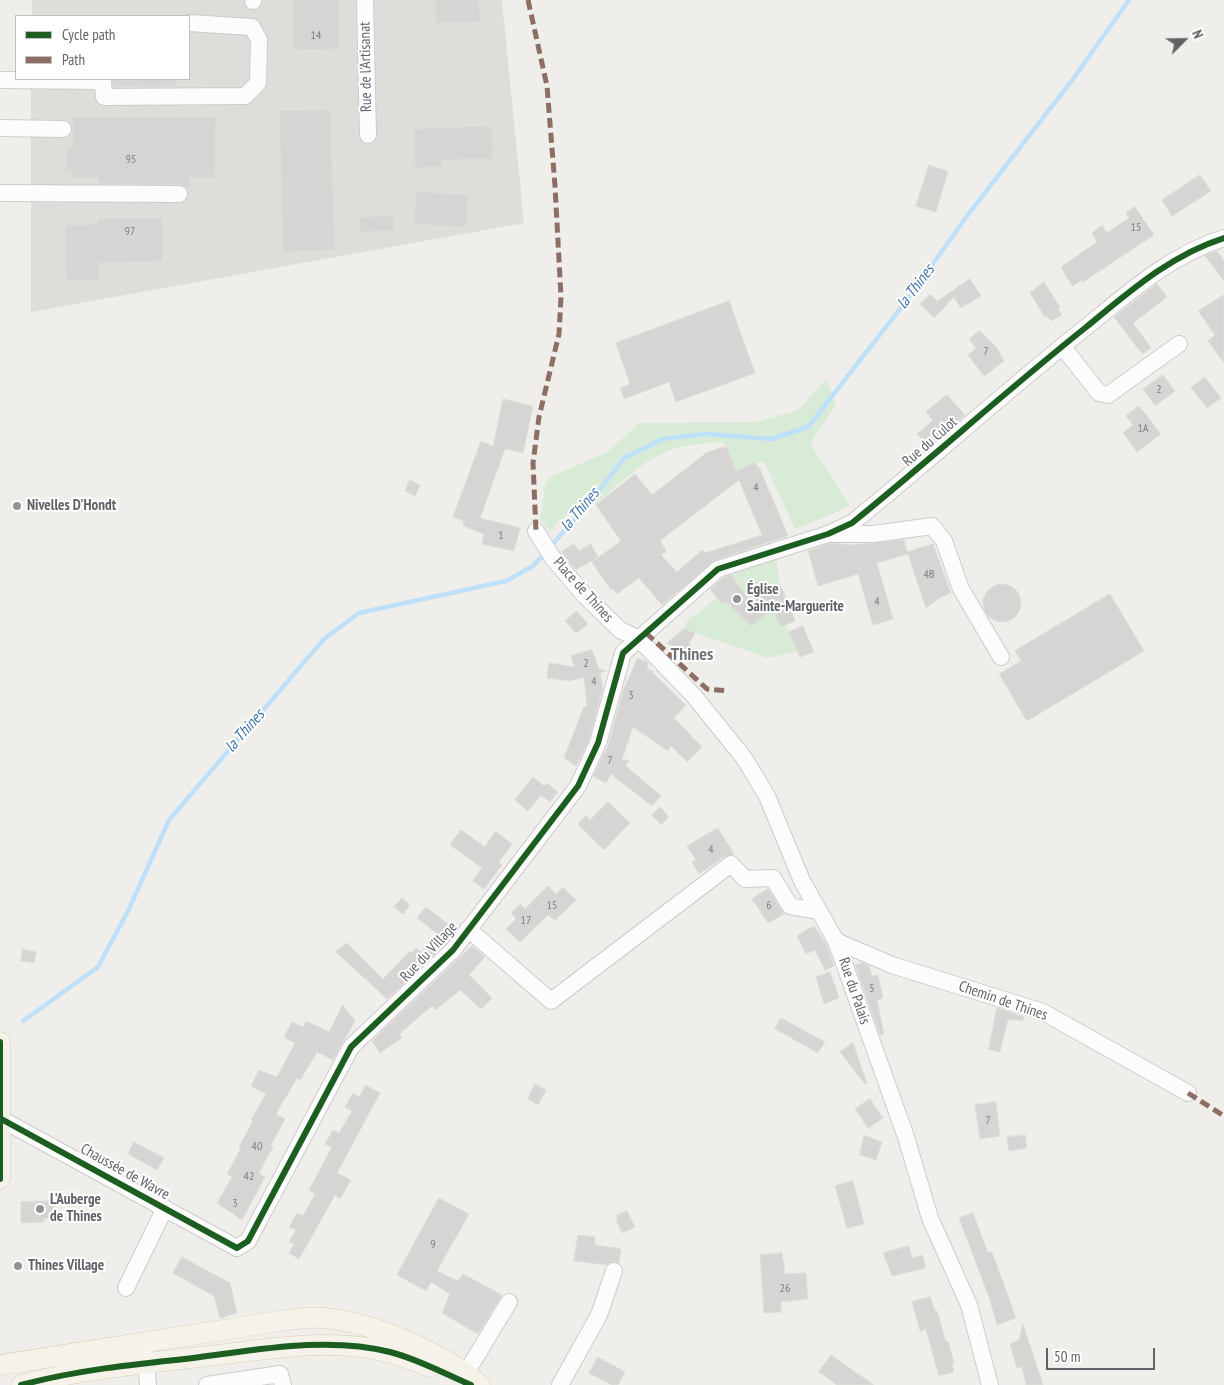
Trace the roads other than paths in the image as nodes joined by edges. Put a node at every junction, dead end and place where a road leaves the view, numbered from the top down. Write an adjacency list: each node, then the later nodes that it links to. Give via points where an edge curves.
1 (365, 0): 7 (street, Rue de l'Artisanat)
2 (190, 23): 4 (street, via 252,27 259,40 258,83 245,96 104,97 103,81)
3 (0, 80): 4 (street)
4 (57, 80)
5 (0, 128): 6 (street)
6 (63, 129)
7 (368, 135)
8 (0, 193): 9 (street)
9 (179, 194)
10 (1222, 242): 12 (street, Rue du Culot, via 1202,245 1145,280)
11 (1179, 344): 12 (street, via 1108,395 1099,393)
12 (1062, 346): 14 (street, Rue du Culot, via 852,523)
13 (536, 531): 15 (street, Place de Thines, via 552,557 585,596)
14 (828, 534): 16 (street, Rue du Culot, via 718,569); 18 (street, via 874,534 932,526 944,541 961,589)
15 (620, 630): 16 (street, Place de Thines); 17 (street, Rue du Village)
16 (639, 639): 17 (street); 19 (street, Rue du Palais, via 694,696 744,758 767,796)
17 (623, 653): 20 (street, Rue du Village, via 598,743 578,786)
18 (1001, 657)
19 (818, 911): 20 (street, via 790,906 773,878 745,879 732,864 551,1002); 21 (street, Rue du Palais)
20 (468, 929): 27 (street, Rue du Village, via 452,950 351,1047 248,1241)
21 (836, 941): 23 (street, Chemin de Thines, via 892,965 1043,1012); 41 (street, Rue du Palais, via 906,1137 930,1218 969,1305)
22 (0, 1042): 24 (main road)
23 (1188, 1093)
24 (1, 1119): 25 (main road); 26 (street, Chaussée de Wavre)
25 (0, 1179)
26 (165, 1208): 27 (street, Chaussée de Wavre); 29 (street)
27 (237, 1248)
28 (614, 1271): 40 (street, via 600,1315)
29 (126, 1288)
30 (509, 1302): 36 (street)
31 (144, 1342): 32 (main road, via 286,1320 323,1318 363,1325); 33 (street); 34 (main road)
32 (393, 1344): 33 (main road, via 275,1348); 36 (main road)
33 (144, 1363): 37 (main road); 38 (street)
34 (0, 1365)
35 (282, 1380): 39 (street)
36 (472, 1381)
37 (21, 1385)
38 (148, 1385)
39 (207, 1385)
40 (560, 1385)
41 (990, 1385)

